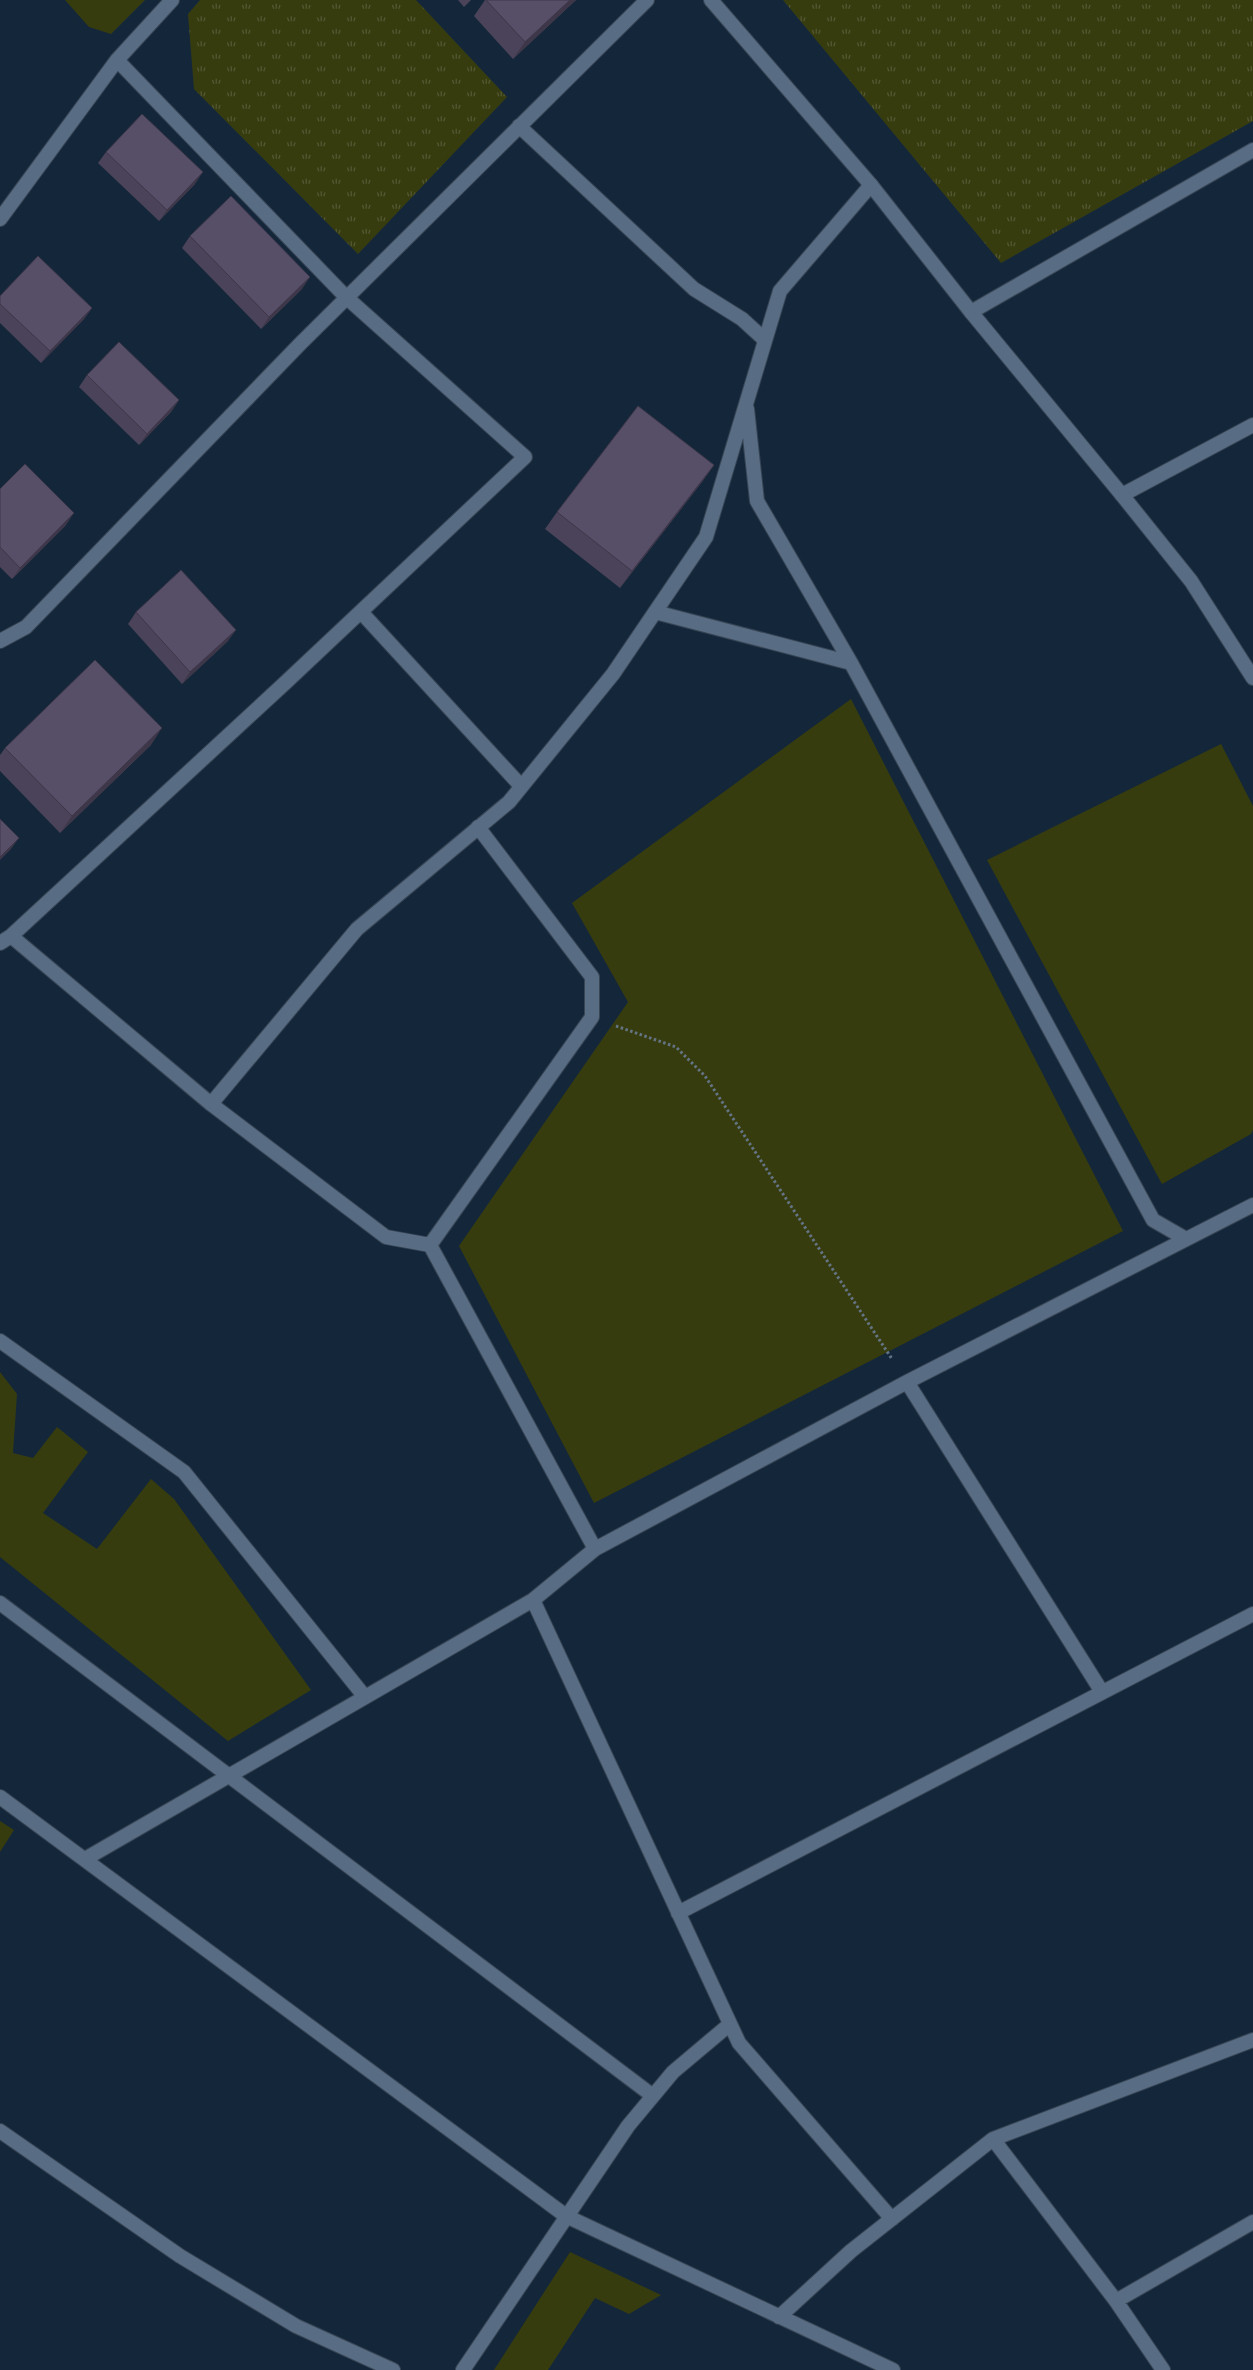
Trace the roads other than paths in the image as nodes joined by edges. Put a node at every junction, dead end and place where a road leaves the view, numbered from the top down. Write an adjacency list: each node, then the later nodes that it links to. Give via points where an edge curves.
1 (172, 0): 4 (street)
2 (647, 0): 5 (street)
3 (711, 0): 7 (street)
4 (117, 60): 8 (street); 9 (street)
5 (519, 126): 9 (street); 11 (street, via 694,289 742,319)
6 (1253, 150): 10 (street)
7 (871, 185): 10 (street); 11 (street, via 780,291)
8 (0, 219)
9 (346, 297): 15 (street, via 525,457); 17 (street, via 26,628)
10 (972, 312): 14 (street)
11 (765, 340): 12 (street)
12 (746, 403): 16 (street, via 706,537); 18 (street, via 757,500)
13 (1253, 425): 14 (street)
14 (1122, 494): 19 (street, via 1191,581)
15 (361, 612): 20 (street); 22 (street)
16 (655, 612): 18 (street); 20 (street, via 613,674)
17 (0, 641)
18 (851, 663): 25 (street, via 1153,1220)
19 (1253, 678)
20 (522, 786): 21 (street)
21 (478, 827): 23 (street, via 357,929); 26 (street, via 592,977 592,1017)
22 (6, 940): 23 (street)
23 (211, 1104): 26 (street, via 386,1237)
24 (1253, 1205): 25 (street)
25 (1186, 1239): 28 (street)
26 (430, 1245): 29 (street)
27 (0, 1341): 34 (street, via 184,1472)
28 (907, 1382): 29 (street); 33 (street)
29 (595, 1549): 30 (street)
30 (533, 1600): 34 (street); 38 (street)
31 (0, 1603): 35 (street)
32 (1253, 1614): 33 (street)
33 (1102, 1692): 38 (street)
34 (365, 1697): 35 (street)
35 (227, 1777): 37 (street); 41 (street)
36 (0, 1796): 37 (street)
37 (85, 1859): 44 (street)
38 (678, 1913): 39 (street)
39 (730, 2024): 41 (street, via 673,2072); 45 (street, via 739,2043)
40 (1253, 2040): 43 (street)
41 (653, 2096): 44 (street, via 628,2126)
42 (0, 2131): 49 (street, via 180,2256 287,2321)
43 (993, 2139): 45 (street); 47 (street)
44 (566, 2216): 48 (street); 50 (street)
45 (892, 2219): 48 (street, via 851,2251)
46 (1253, 2222): 47 (street)
47 (1116, 2300): 52 (street)
48 (780, 2317): 51 (street)
49 (393, 2370)
50 (463, 2370)
51 (893, 2370)
52 (1163, 2370)

